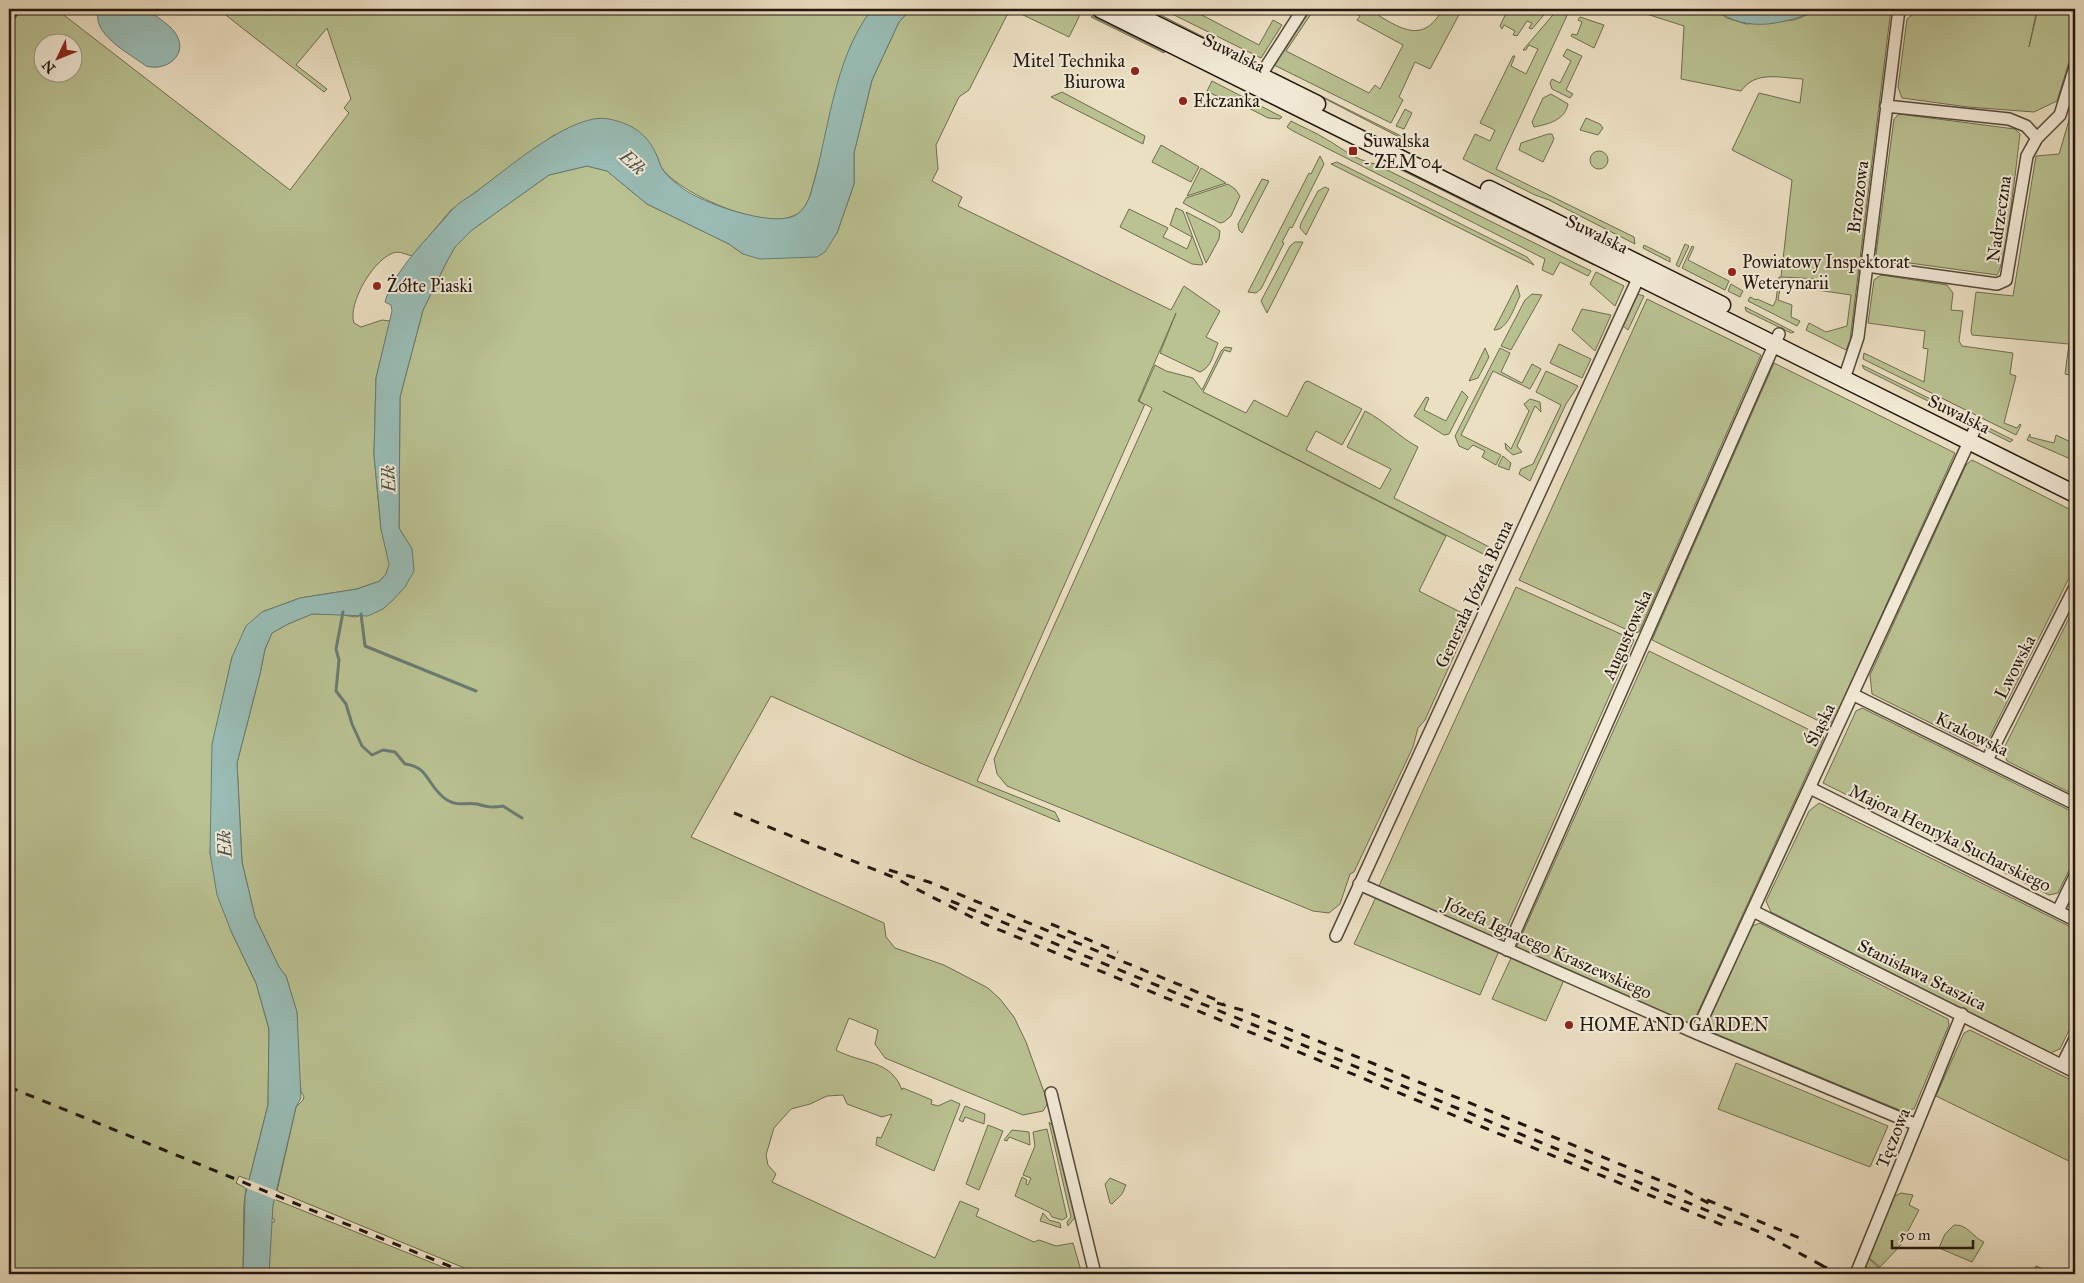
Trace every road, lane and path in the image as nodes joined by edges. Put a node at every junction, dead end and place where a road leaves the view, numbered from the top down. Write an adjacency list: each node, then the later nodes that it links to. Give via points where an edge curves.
1 (1100, 9): 6 (street, Suwalska)
2 (1125, 9): 6 (street, Suwalska)
3 (1303, 9): 6 (street)
4 (1899, 9): 7 (street, Brzozowa)
5 (2075, 67): 8 (street, Nadrzeczna, via 2060,115)
6 (1258, 80): 10 (street, Suwalska)
7 (1886, 106): 8 (street, via 2009,118 2026,126); 9 (street, Brzozowa)
8 (2037, 138): 9 (street, Nadrzeczna, via 2024,165 2008,275 2003,283)
9 (1867, 266): 12 (street, Brzozowa, via 1858,337)
10 (1641, 272): 11 (street, Suwalska); 22 (street, Generała Józefa Bema)
11 (1777, 339): 12 (street, Suwalska); 27 (street, Augustowska)
12 (1846, 374): 13 (street, Suwalska)
13 (1972, 436): 14 (street, Suwalska); 15 (street, Suwalska); 17 (street, Śląska)
14 (2075, 482)
15 (2075, 494)
16 (2074, 589): 18 (street, Lwowska)
17 (1854, 695): 18 (street, Krakowska); 19 (street, Śląska)
18 (1988, 760): 20 (street, Krakowska)
19 (1810, 788): 23 (street, Śląska); 24 (street, Majora Henryka Sucharskiego)
20 (2075, 804)
21 (2075, 876): 24 (street)
22 (1359, 884): 26 (street, Generała Józefa Bema); 27 (street, Józefa Ignacego Kraszewskiego)
23 (1753, 910): 28 (street, Stanisława Staszica); 29 (street, Śląska)
24 (2058, 911): 25 (street, Majora Henryka Sucharskiego)
25 (2075, 920)
26 (1336, 936)
27 (1507, 950): 29 (street, Józefa Ignacego Kraszewskiego)
28 (1962, 1014): 31 (street, Stanisława Staszica); 34 (street, Tęczowa)
29 (1696, 1033): 34 (street, Józefa Ignacego Kraszewskiego)
30 (2075, 1039): 31 (street)
31 (2062, 1065): 32 (street, Stanisława Staszica)
32 (2075, 1072)
33 (1050, 1093): 35 (street)
34 (1917, 1125): 36 (street, Tęczowa)
35 (1095, 1274)
36 (1856, 1274)

